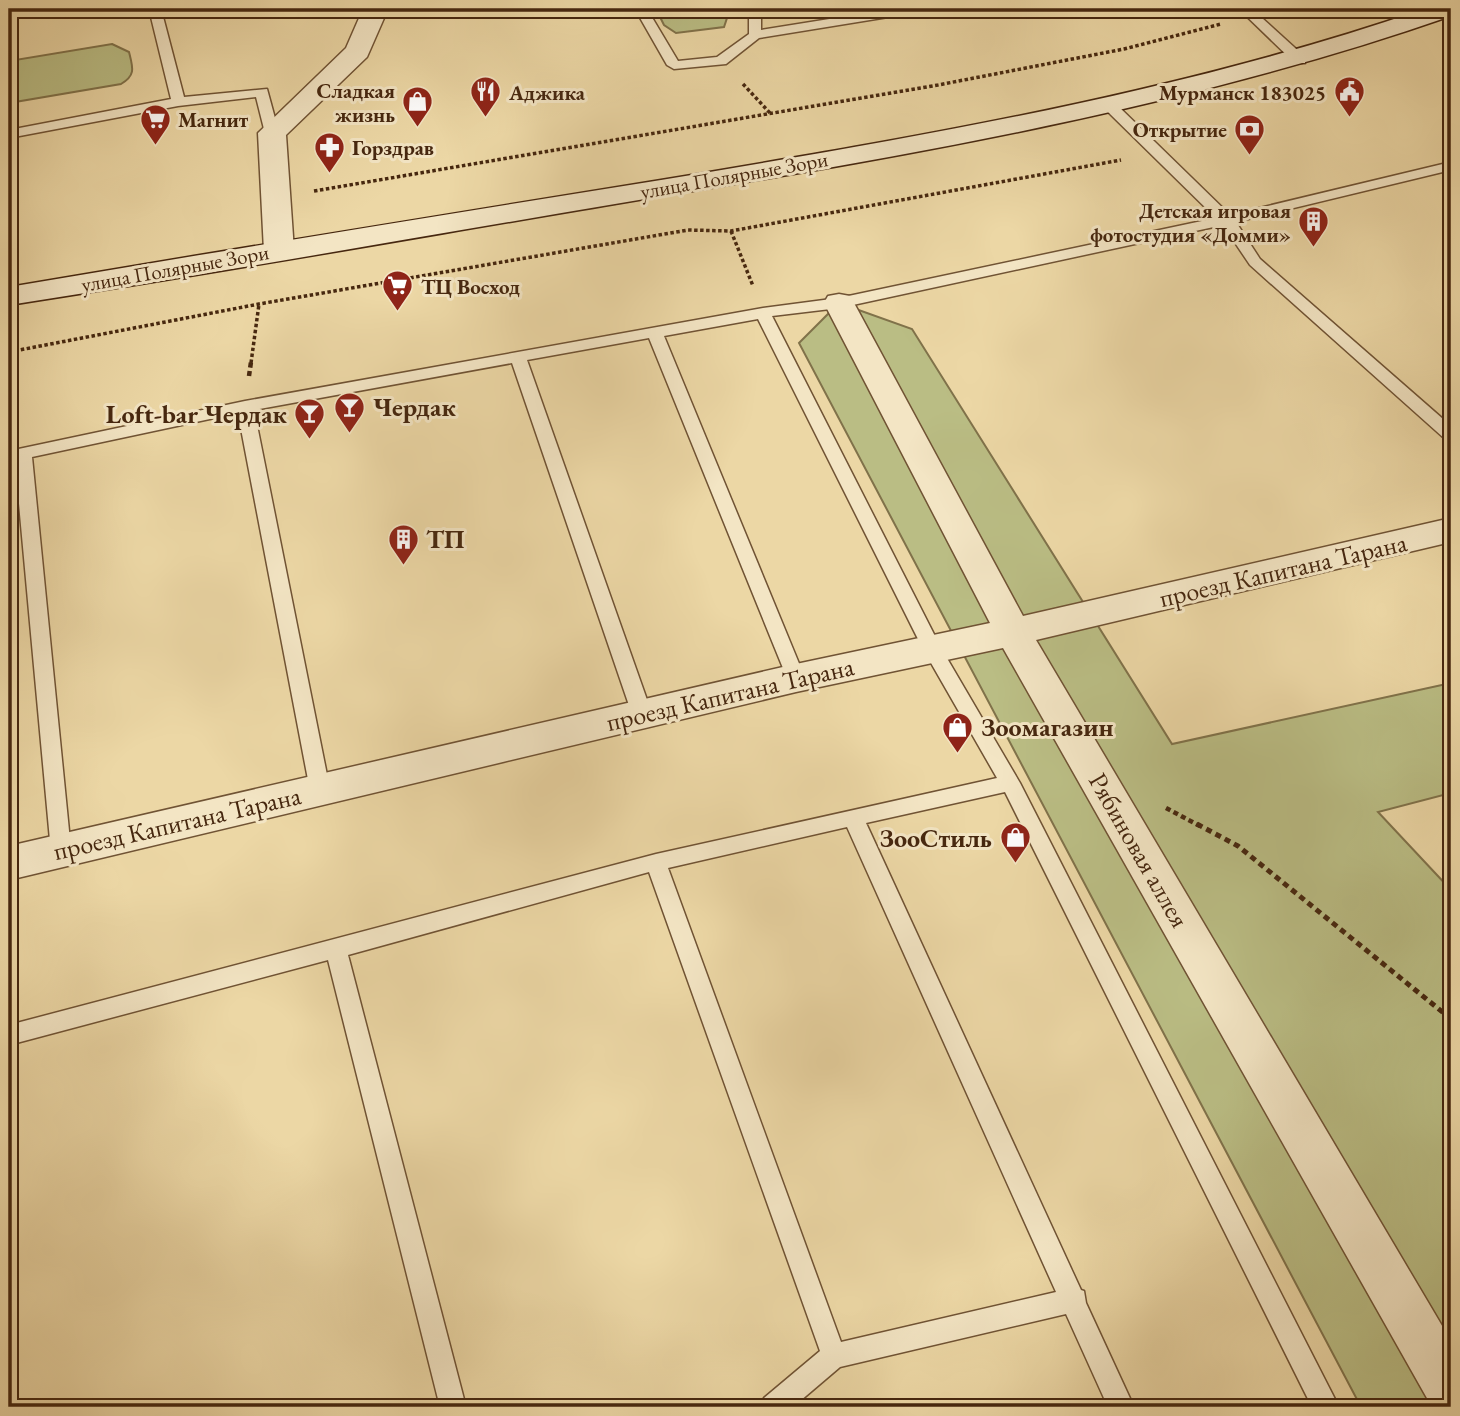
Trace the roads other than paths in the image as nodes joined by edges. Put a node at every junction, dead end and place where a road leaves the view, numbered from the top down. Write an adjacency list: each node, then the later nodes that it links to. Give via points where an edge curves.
1 (155, 9): 10 (lane)
2 (375, 9): 12 (street, via 358,51)
3 (641, 9): 8 (lane, via 674,65 721,61)
4 (755, 9): 8 (lane)
5 (913, 9): 8 (lane)
6 (1448, 9): 9 (street, улица Полярные Зори)
7 (1249, 13): 9 (lane)
8 (755, 35)
9 (1300, 60): 11 (street, улица Полярные Зори)
10 (177, 103): 12 (lane, via 262,92); 13 (lane)
11 (1112, 108): 15 (lane); 16 (street, улица Полярные Зори)
12 (272, 132): 16 (street)
13 (9, 134)
14 (1451, 166): 15 (lane)
15 (1227, 220): 18 (lane); 23 (lane, via 1255,262)
16 (279, 251): 17 (street, улица Полярные Зори)
17 (9, 296)
18 (839, 303): 19 (lane); 26 (street, Рябиновая аллея)
19 (764, 313): 20 (lane); 27 (lane)
20 (654, 334): 21 (lane); 28 (lane)
21 (519, 359): 22 (lane); 29 (lane)
22 (245, 406): 24 (lane); 31 (lane)
23 (1451, 435)
24 (16, 454): 33 (lane)
25 (1451, 530): 26 (street, проезд Капитана Тарана)
26 (1013, 632): 27 (street, проезд Капитана Тарана); 40 (street, Рябиновая аллея)
27 (932, 649): 28 (street, проезд Капитана Тарана); 30 (lane)
28 (796, 678): 29 (street, проезд Капитана Тарана)
29 (642, 714): 31 (street, проезд Капитана Тарана)
30 (1010, 783): 32 (lane); 44 (lane)
31 (320, 790): 33 (street, проезд Капитана Тарана)
32 (853, 818): 34 (lane); 38 (lane)
33 (61, 850): 35 (street, проезд Капитана Тарана)
34 (656, 862): 36 (lane); 39 (lane)
35 (9, 863)
36 (335, 949): 37 (lane); 41 (lane)
37 (9, 1035)
38 (1075, 1300): 39 (lane); 43 (lane)
39 (834, 1356): 42 (lane)
40 (1451, 1390)
41 (453, 1407)
42 (773, 1407)
43 (1121, 1407)
44 (1326, 1407)

